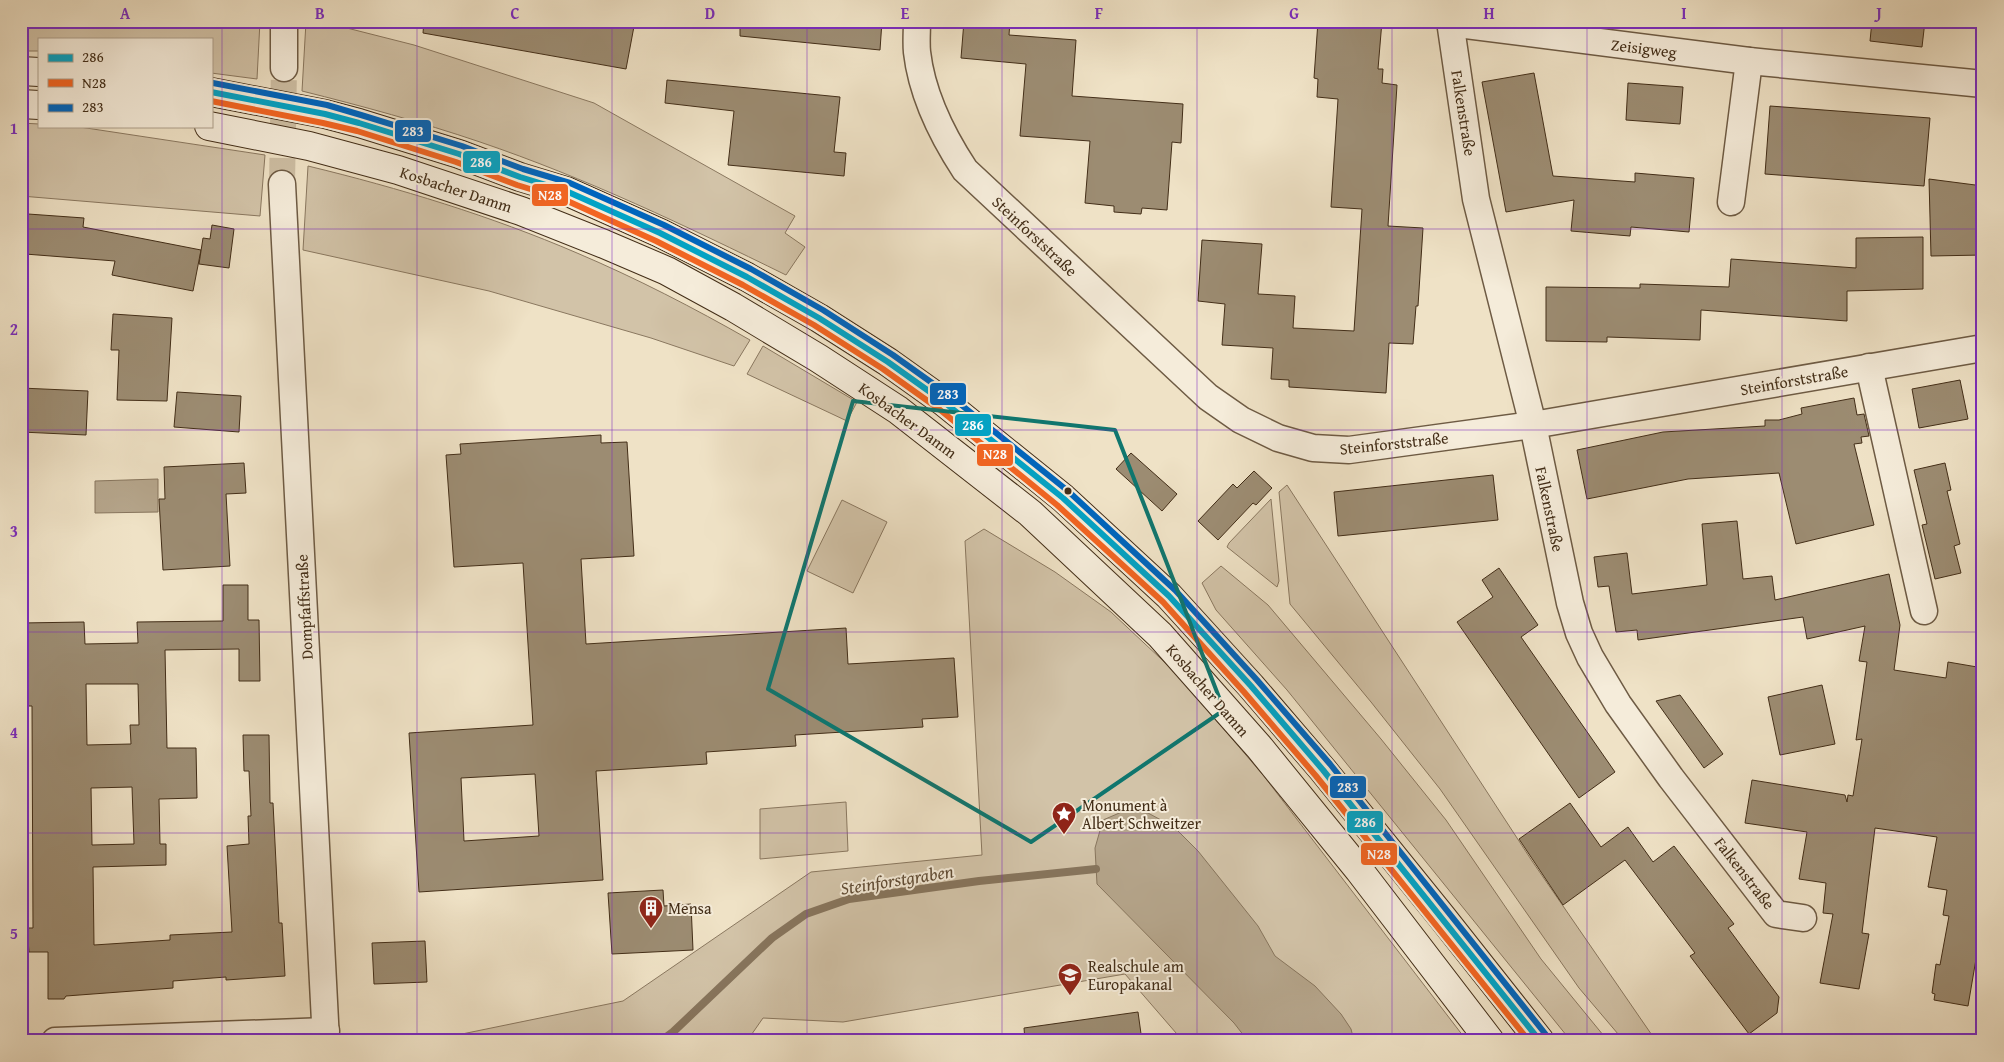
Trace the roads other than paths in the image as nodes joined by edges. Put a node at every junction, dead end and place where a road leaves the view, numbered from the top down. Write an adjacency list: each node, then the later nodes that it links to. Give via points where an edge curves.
1 (284, 21): 5 (street)
2 (917, 21): 17 (street, Steinforststraße, via 917,52 924,88 952,151 965,170 1202,391 1241,420 1278,438 1312,448 1349,450)
3 (1450, 22): 4 (street, Zeisigweg); 17 (street, Falkenstraße, via 1476,199)
4 (1749, 61): 8 (street, Zeisigweg); 14 (street)
5 (284, 68)
6 (21, 70): 7 (street)
7 (38, 72)
8 (1983, 84)
9 (212, 92): 23 (street, Kosbacher Damm, via 359,123 566,191 747,277 819,318 944,402 1063,498 1168,596 1251,686 1322,770)
10 (21, 104): 11 (street)
11 (38, 105)
12 (212, 127): 22 (street, Kosbacher Damm, via 308,146 398,170 521,211 604,244 666,271 733,307 898,410 1030,513 1160,635 1322,824)
13 (282, 184): 20 (street, Dompfaffstraße)
14 (1731, 202)
15 (1983, 348): 16 (street, Steinforststraße)
16 (1869, 367): 17 (street, Steinforststraße); 18 (street, Steinforststraße)
17 (1533, 425): 19 (street, Falkenstraße, via 1570,603 1590,657 1618,704 1671,778 1776,914)
18 (1924, 611)
19 (1803, 918)
20 (326, 1036): 21 (street, Dompfaffstraße)
21 (55, 1041)
22 (1490, 1041)
23 (1540, 1041)

